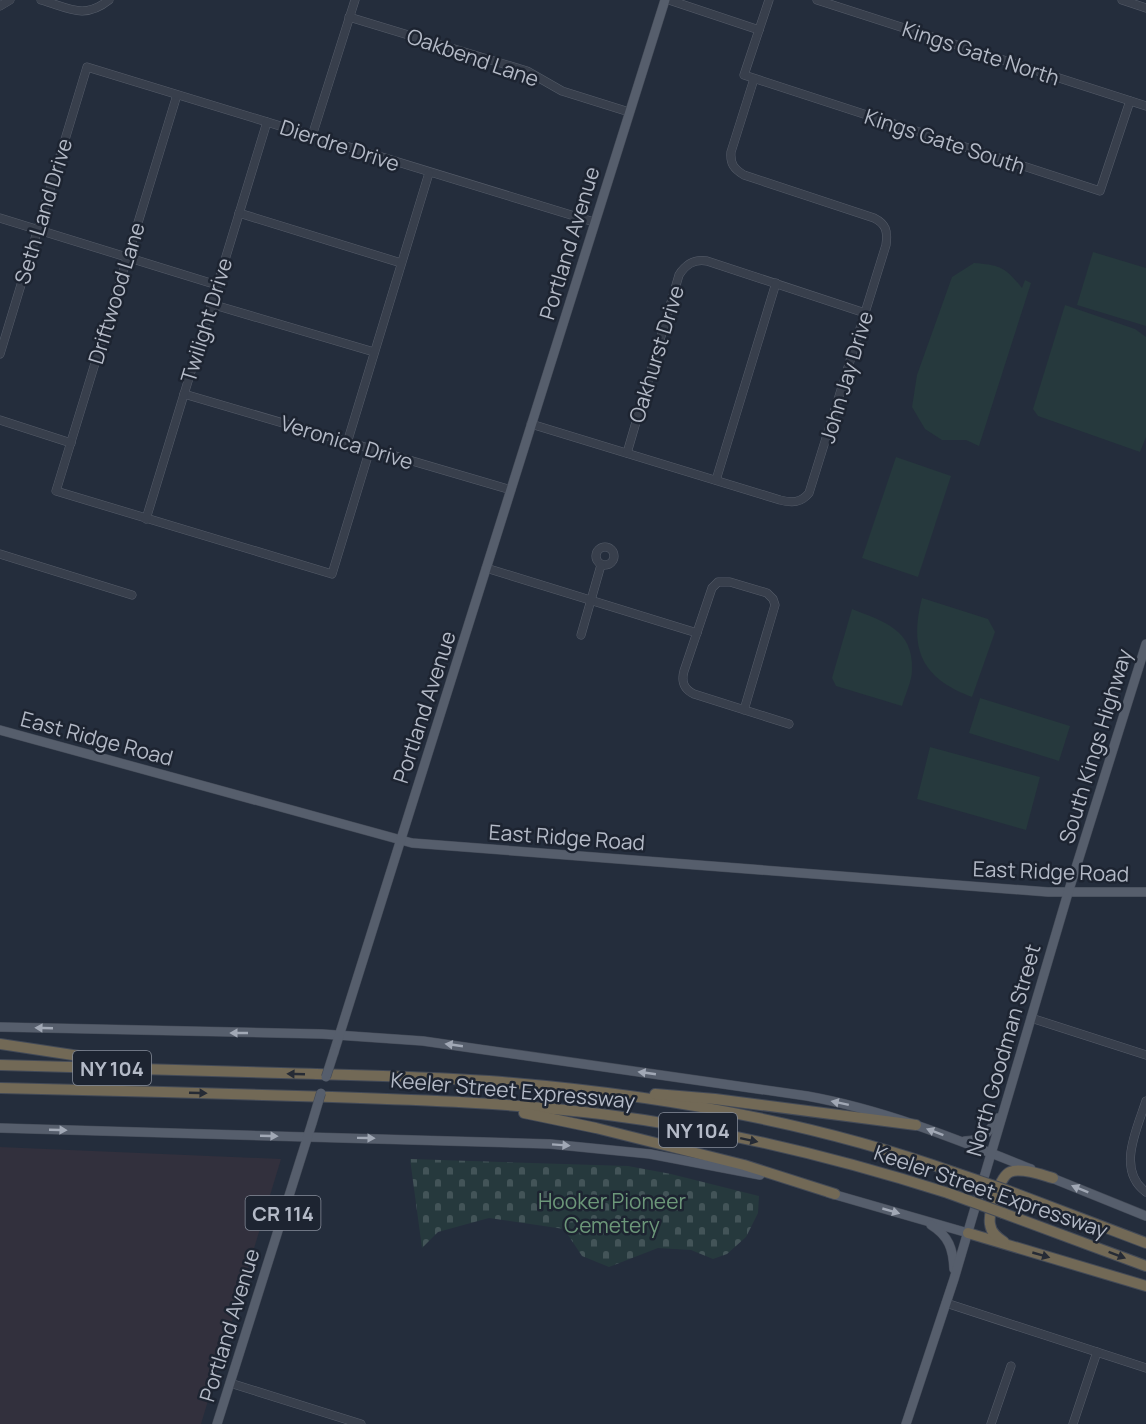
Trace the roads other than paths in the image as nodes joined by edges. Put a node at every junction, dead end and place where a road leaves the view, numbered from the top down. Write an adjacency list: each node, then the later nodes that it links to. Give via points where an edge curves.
1 (10, 0): 9 (street)
2 (41, 0): 3 (street, via 87,12)
3 (109, 0)
4 (355, 0): 11 (street)
5 (667, 0): 12 (street); 18 (main road, Portland Avenue / CR 114)
6 (769, 0): 12 (street)
7 (817, 0): 16 (street, Kings Gate North)
8 (1122, 0): 10 (street)
9 (0, 6)
10 (1146, 8)
11 (350, 17): 18 (street, Oakbend Lane, via 520,69 562,91); 20 (street)
12 (759, 30): 14 (street, via 744,75)
13 (87, 67): 15 (street, Dierdre Drive); 25 (street, Seth Land Drive)
14 (754, 79): 16 (street, Kings Gate South, via 1100,191); 31 (street, John Jay Drive, via 731,152 733,167 744,175 885,226 887,237)
15 (177, 94): 19 (street, Dierdre Drive); 26 (street, Driftwood Lane)
16 (1130, 102): 17 (street, Kings Gate North)
17 (1146, 106)
18 (629, 112): 24 (main road, Portland Avenue / CR 114)
19 (267, 122): 20 (street, Dierdre Drive); 22 (street, Twilight Drive)
20 (312, 136): 21 (street, Dierdre Drive)
21 (429, 173): 24 (street, Dierdre Drive); 27 (street)
22 (239, 213): 27 (street); 29 (street, Twilight Drive)
23 (0, 218): 25 (street)
24 (594, 222): 36 (main road, Portland Avenue / CR 114)
25 (38, 229): 26 (street); 33 (street, Seth Land Drive)
26 (127, 257): 29 (street); 37 (street, Driftwood Lane)
27 (401, 263): 32 (street)
28 (776, 283): 31 (street, Oakhurst Drive); 40 (street, Oakhurst Drive, via 707,261 694,261 683,269); 41 (street)
29 (217, 285): 30 (street, Twilight Drive)
30 (211, 304): 32 (street); 34 (street, Twilight Drive)
31 (865, 313): 41 (street, John Jay Drive, via 814,483 806,498 788,502)
32 (374, 352): 38 (street)
33 (0, 354)
34 (184, 393): 38 (street, Veronica Drive); 43 (street, Twilight Drive)
35 (0, 420): 37 (street)
36 (531, 424): 40 (street, John Jay Drive); 42 (main road, Portland Avenue / CR 114)
37 (71, 443): 43 (street, Driftwood Lane, via 57,491)
38 (347, 443): 39 (street, Veronica Drive)
39 (370, 449): 42 (street, Veronica Drive); 43 (street, via 332,574)
40 (627, 453): 41 (street, John Jay Drive)
41 (716, 480)
42 (511, 490): 46 (main road, Portland Avenue / CR 114)
43 (146, 519)
44 (0, 554): 47 (street)
45 (601, 565): 48 (street)
46 (486, 568): 48 (street); 55 (main road, Portland Avenue / CR 114)
47 (132, 595)
48 (591, 601): 49 (street); 50 (street)
49 (697, 633): 52 (street, via 683,676 685,687 694,694); 52 (street, via 711,588 718,582 766,593 773,599 774,614)
50 (581, 635)
51 (1146, 644): 57 (main road, South Kings Highway)
52 (744, 710): 53 (street)
53 (789, 724)
54 (0, 730): 55 (main road, East Ridge Road)
55 (400, 840): 57 (main road, East Ridge Road); 60 (main road, Portland Avenue / CR 114)
56 (1146, 892): 57 (main road, East Ridge Road)
57 (1068, 893): 58 (main road, North Goodman Street)
58 (1031, 1017): 62 (street); 71 (main road, North Goodman Street)
59 (0, 1027): 60 (main road, one-way to 59)
60 (340, 1035): 72 (main road, one-way to 60, via 807,1096 460,1046); 74 (main road, Portland Avenue / CR 114, bridge)
61 (0, 1044): 64 (highway, via 88,1059)
62 (1146, 1055)
63 (0, 1065): 64 (highway, Keeler Street Expressway / NY 104)
64 (224, 1071): 66 (highway, Keeler Street Expressway / NY 104, one-way to 64, via 426,1077)
65 (0, 1088): 67 (highway, Keeler Street Expressway / NY 104)
66 (564, 1088): 72 (highway, via 691,1096); 83 (highway, Keeler Street Expressway / NY 104, bridge, via 750,1117 848,1140 1010,1191)
67 (140, 1092): 68 (highway); 69 (highway, Keeler Street Expressway / NY 104, one-way to 69)
68 (0, 1094)
69 (441, 1101): 79 (highway, via 596,1128 757,1168); 85 (highway, Keeler Street Expressway / NY 104, one-way to 85, bridge, via 578,1112 702,1130 824,1157 948,1193)
70 (1146, 1101): 78 (street, via 1130,1157 1132,1176)
71 (1004, 1108): 75 (main road, via 981,1138); 76 (main road, North Goodman Street)
72 (916, 1125): 75 (main road, one-way to 72)
73 (0, 1128): 74 (main road, one-way to 74)
74 (307, 1137): 79 (main road, one-way to 79, via 613,1150 724,1167); 92 (main road, Portland Avenue / CR 114)
75 (954, 1139): 76 (main road)
76 (991, 1153): 77 (main road); 82 (main road, North Goodman Street)
77 (1053, 1178): 80 (main road, one-way to 77); 84 (highway, via 1016,1171 1001,1180 990,1225 997,1237)
78 (1146, 1192)
79 (835, 1194): 81 (main road, one-way to 81)
80 (1146, 1216)
81 (921, 1220): 82 (main road); 86 (main road, via 948,1239)
82 (968, 1233): 84 (highway); 86 (main road, North Goodman Street)
83 (1146, 1243)
84 (1013, 1247): 87 (highway, one-way to 87)
85 (1146, 1266)
86 (954, 1279): 88 (main road, North Goodman Street)
87 (1146, 1286)
88 (946, 1303): 89 (street); 95 (main road, North Goodman Street)
89 (1096, 1352): 91 (street); 97 (street)
90 (1011, 1366): 96 (street)
91 (1146, 1368)
92 (230, 1383): 93 (main road, Portland Avenue / CR 114); 94 (street)
93 (217, 1424)
94 (361, 1424)
95 (906, 1424)
96 (992, 1424)
97 (1073, 1424)

